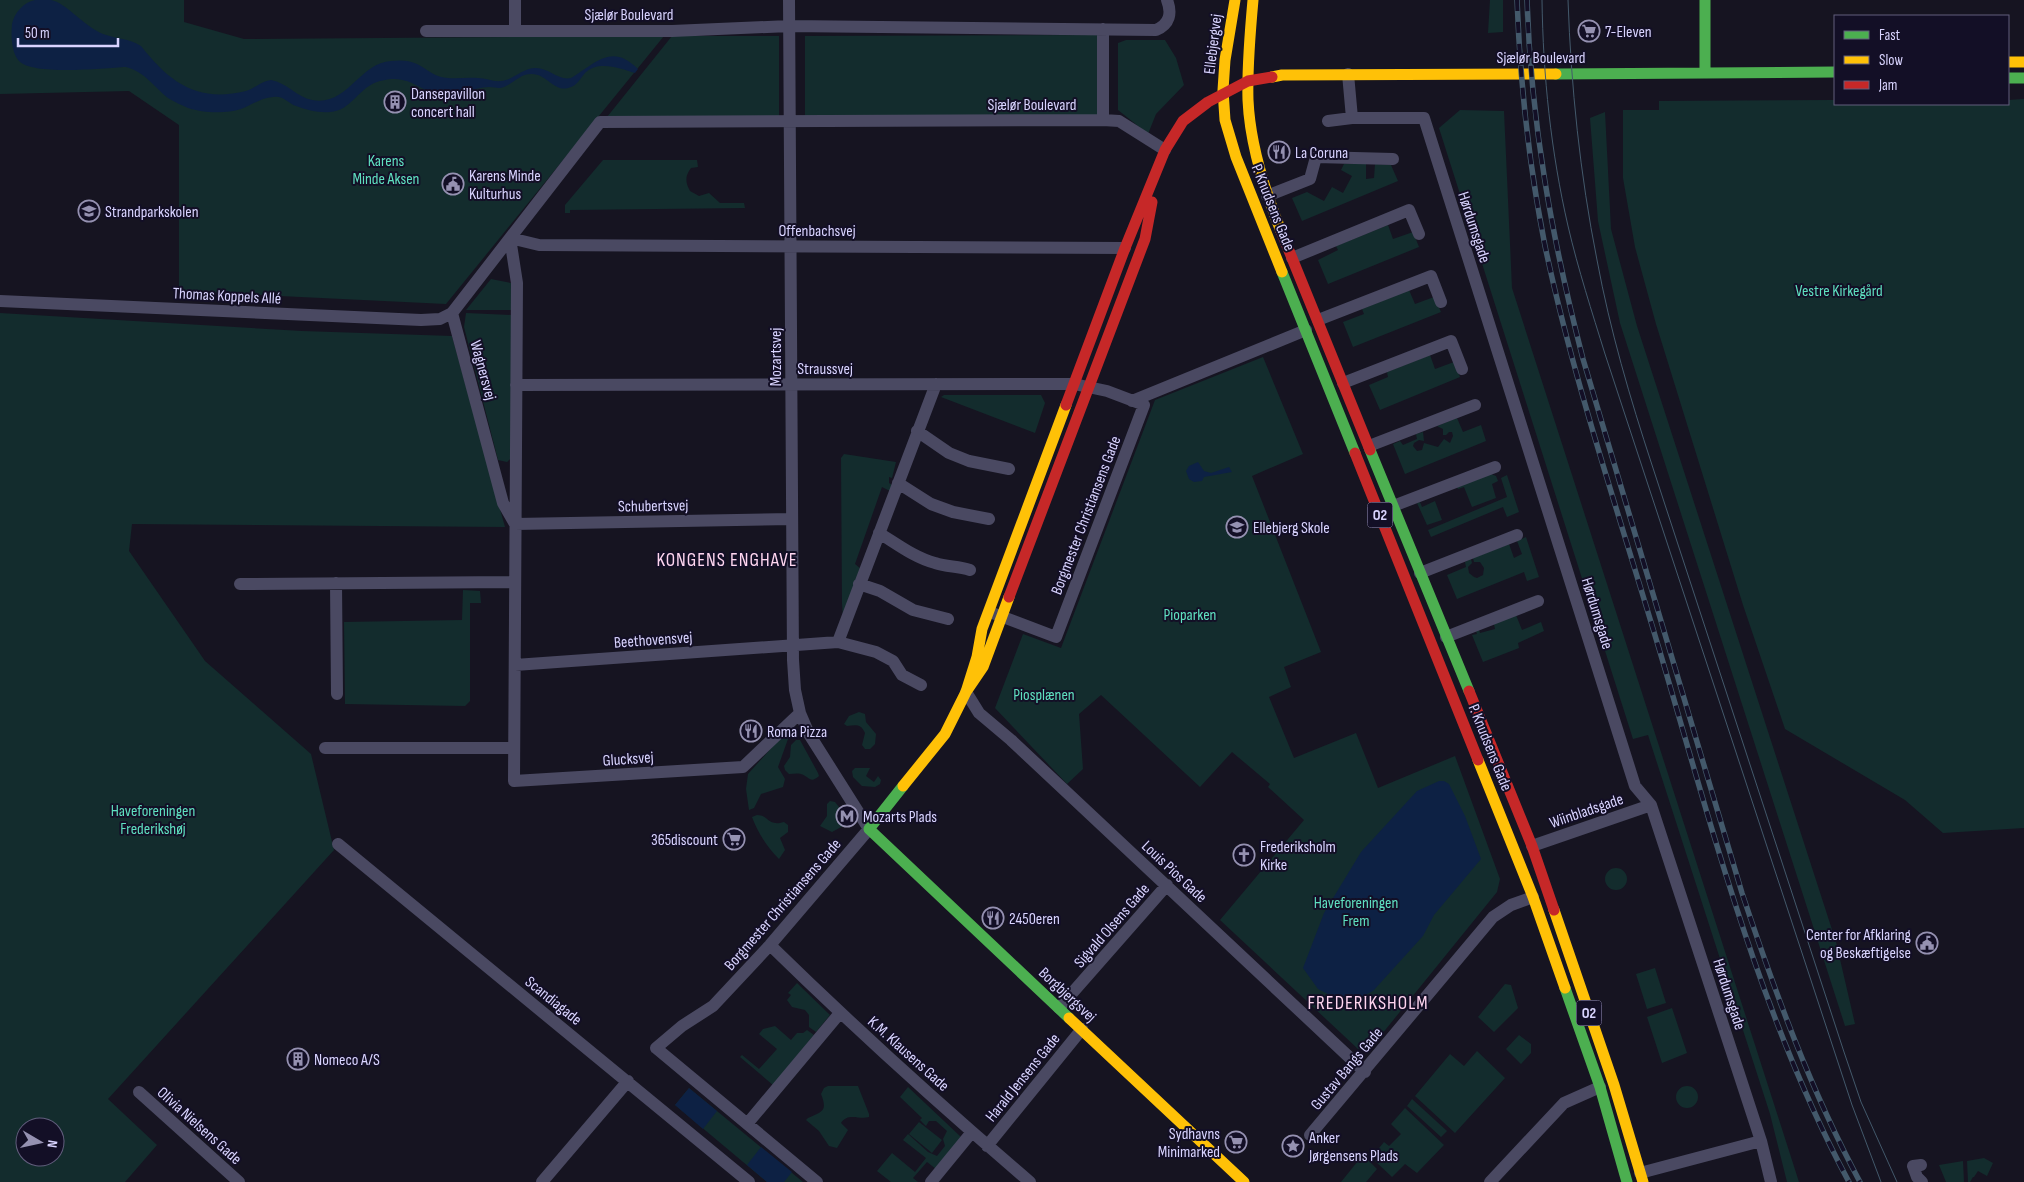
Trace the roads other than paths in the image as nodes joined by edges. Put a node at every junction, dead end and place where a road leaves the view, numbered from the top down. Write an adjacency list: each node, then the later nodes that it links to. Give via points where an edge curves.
1 (515, 0): 10 (street)
2 (789, 0): 7 (street, Mozartsvej)
3 (1167, 0): 8 (street, Sjælør Boulevard, via 1170,14 1164,27 1156,30)
4 (1235, 0): 19 (street, Ellebjergvej / O2)
5 (1253, 0): 18 (street, O2)
6 (1705, 0): 14 (street)
7 (789, 26): 8 (street, Sjælør Boulevard); 10 (street, Sjælør Boulevard, via 672,31); 23 (street, Mozartsvej)
8 (1103, 29): 21 (street)
9 (426, 31): 10 (street)
10 (515, 31)
11 (2009, 62): 12 (street)
12 (2024, 62)
13 (1834, 72): 14 (street, Sjælør Boulevard)
14 (1705, 73): 15 (street, Sjælør Boulevard)
15 (1348, 74): 18 (street, Sjælør Boulevard, via 1282,75); 20 (street)
16 (2009, 78): 17 (street)
17 (2024, 78)
18 (1248, 81): 19 (street, Borgmester Christiansens Gade); 26 (street, P. Knudsens Gade / O2, via 1255,150)
19 (1223, 93): 24 (street, Borgmester Christiansens Gade, via 1183,121); 36 (street, P. Knudsens Gade / O2, via 1225,122 1236,157)
20 (1352, 118): 22 (street, Hørdumsgade); 78 (street, Hørdumsgade, via 1424,118 1635,786)
21 (1103, 120): 23 (street, Sjælør Boulevard); 24 (street, Sjælør Boulevard, via 1119,121)
22 (1328, 121)
23 (790, 122): 28 (street, Sjælør Boulevard, via 600,122); 29 (street, Mozartsvej)
24 (1163, 155): 30 (street, Borgmester Christiansens Gade); 43 (street, Borgmester Christiansens Gade, via 1145,239)
25 (1393, 159): 26 (street, P. Knudsens Gade, via 1316,157 1310,179)
26 (1267, 196): 31 (street, P. Knudsens Gade / O2)
27 (1419, 234): 31 (street, P. Knudsens Gade, via 1409,210)
28 (510, 238): 29 (street, Offenbachsvej, via 539,246); 34 (street); 42 (street, Wagnersvej, via 517,283)
29 (790, 247): 30 (street, Offenbachsvej); 39 (street, Mozartsvej)
30 (1125, 248): 41 (street, Borgmester Christiansens Gade)
31 (1292, 258): 35 (street, P. Knudsens Gade / O2)
32 (0, 301): 34 (street, Thomas Koppels Allé, via 421,320 440,319)
33 (1441, 302): 35 (street, via 1431,276)
34 (452, 313): 54 (street, Wagnersvej, via 503,503)
35 (1318, 320): 38 (street, P. Knudsens Gade / O2)
36 (1306, 330): 44 (street); 83 (street, P. Knudsens Gade / O2)
37 (1462, 368): 38 (street, via 1451,341)
38 (1343, 383): 47 (street, P. Knudsens Gade / O2)
39 (791, 384): 40 (street, Straussvej); 42 (street, Straussvej); 52 (street, Mozartsvej)
40 (936, 384): 41 (street, Straussvej); 46 (street)
41 (1074, 384): 43 (street); 64 (street, Borgmester Christiansens Gade)
42 (516, 385): 54 (street, Wagnersvej)
43 (1089, 387): 44 (street); 65 (street, Borgmester Christiansens Gade)
44 (1132, 401): 65 (street, Borgmester Christiansens Gade, via 1144,406 1056,637)
45 (1475, 405): 47 (street)
46 (917, 431): 49 (street, via 969,461); 50 (street)
47 (1369, 446): 51 (street, P. Knudsens Gade / O2)
48 (1495, 467): 51 (street)
49 (1009, 469)
50 (898, 483): 53 (street, via 931,504); 55 (street)
51 (1394, 506): 58 (street, P. Knudsens Gade / O2)
52 (792, 519): 54 (street, Schubertsvej); 69 (street, Mozartsvej)
53 (989, 519)
54 (516, 524): 59 (street, Wagnersvej)
55 (879, 533): 57 (street, via 936,564); 62 (street)
56 (1517, 535): 58 (street)
57 (970, 570)
58 (1420, 573): 67 (street, P. Knudsens Gade / O2)
59 (515, 582): 60 (street); 70 (street, Wagnersvej)
60 (336, 583): 61 (street); 73 (street)
61 (240, 584)
62 (859, 584): 66 (street, via 880,591 913,610); 68 (street)
63 (1538, 601): 67 (street)
64 (988, 612): 65 (street, Borgmester Christiansens Gade); 72 (street, Borgmester Christiansens Gade)
65 (1002, 617): 72 (street, Borgmester Christiansens Gade, via 983,667)
66 (948, 620)
67 (1446, 636): 81 (street, P. Knudsens Gade / O2)
68 (838, 642): 69 (street, Beethovensvej); 71 (street, Beethovensvej, via 876,652 893,661 902,675)
69 (793, 645): 70 (street, Beethovensvej); 74 (street, Mozartsvej, via 795,690)
70 (515, 665): 76 (street, Wagnersvej)
71 (921, 685)
72 (966, 692): 79 (street, Borgmester Christiansens Gade, via 945,734); 82 (street, Louis Pios Gade, via 979,712)
73 (337, 694)
74 (800, 713): 77 (street, Glucksvej, via 743,767); 79 (street, via 809,734)
75 (325, 748): 76 (street)
76 (514, 748): 77 (street, Wagnersvej)
77 (514, 781)
78 (1651, 805): 81 (street, Wiinbladsgade); 95 (street, Hørdumsgade)
79 (869, 829): 84 (street, Borgmester Christiansens Gade); 85 (street, Borgbjergsvej)
80 (338, 844): 89 (street, Scandiagade)
81 (1532, 846): 98 (street, P. Knudsens Gade / O2, via 1614,1085)
82 (1167, 885): 85 (street, Sigvald Olsens Gade); 88 (street, Louis Pios Gade)
83 (1533, 897): 88 (street, Gustav Bangs Gade, via 1493,917); 90 (street, P. Knudsens Gade / O2)
84 (770, 945): 86 (street, K.M. Klausens Gade); 92 (street, Borgmester Christiansens Gade, via 713,1006 656,1048)
85 (1059, 1008): 87 (street, Borgbjergsvej)
86 (840, 1013): 92 (street); 93 (street, K.M. Klausens Gade)
87 (1082, 1029): 96 (street, Harald Jensens Gade); 105 (street, Borgbjergsvej)
88 (1365, 1072): 94 (street, Gustav Bangs Gade)
89 (628, 1081): 100 (street); 101 (street, Scandiagade)
90 (1600, 1088): 106 (street, via 1564,1103); 107 (street, P. Knudsens Gade / O2)
91 (139, 1092): 99 (street, Olivia Nielsens Gade)
92 (747, 1124): 102 (street)
93 (972, 1132): 96 (street, K.M. Klausens Gade); 103 (street)
94 (1310, 1135)
95 (1761, 1141): 98 (street); 108 (street, Hørdumsgade)
96 (987, 1146): 104 (street, K.M. Klausens Gade)
97 (1921, 1165): 109 (street, via 1913,1166)
98 (1641, 1178)
99 (239, 1182)
100 (542, 1182)
101 (749, 1182)
102 (817, 1182)
103 (931, 1182)
104 (1030, 1182)
105 (1244, 1182)
106 (1490, 1182)
107 (1627, 1182)
108 (1771, 1182)
109 (1922, 1182)

